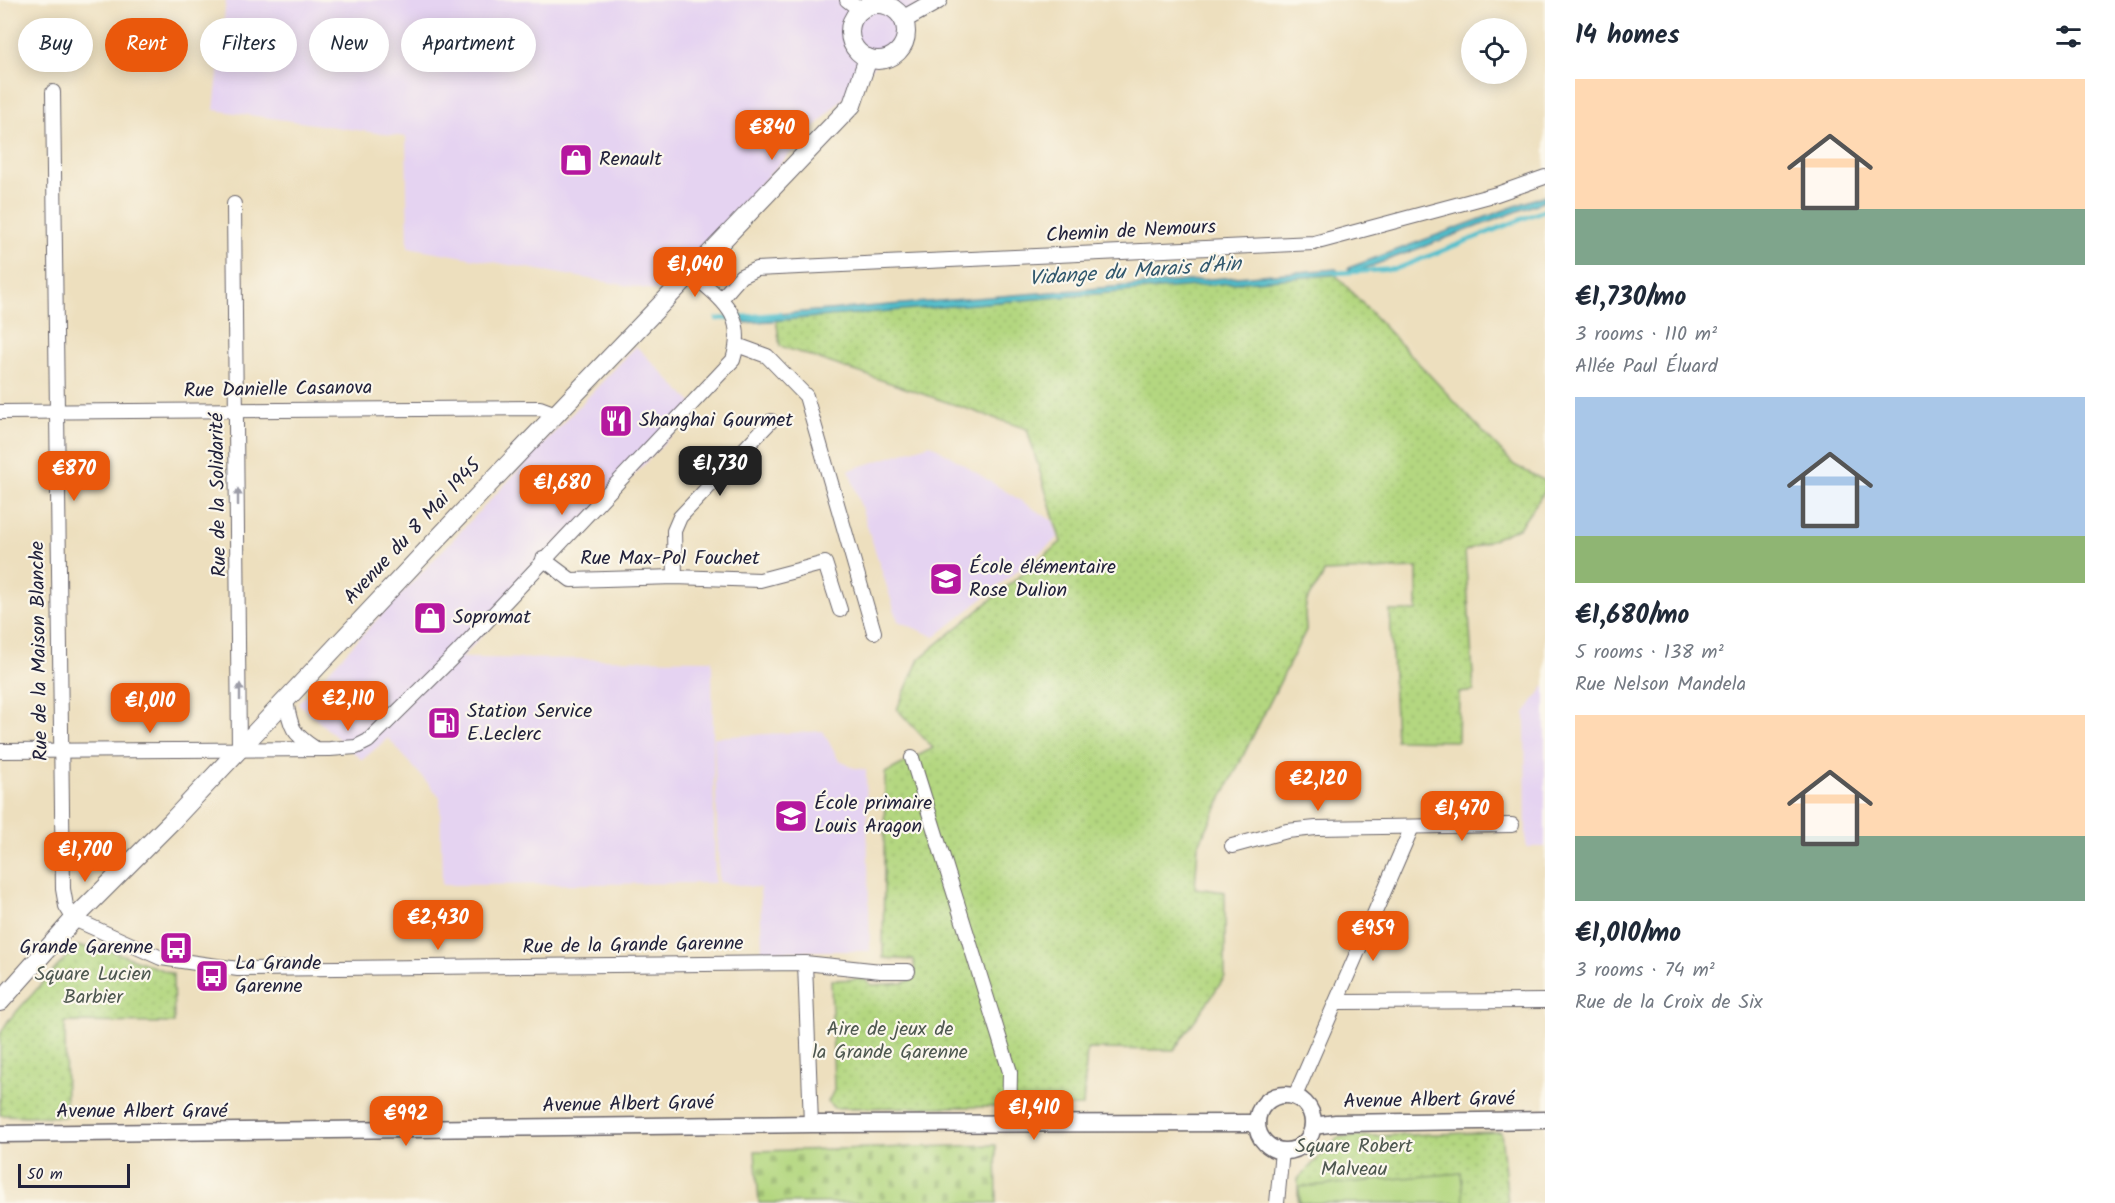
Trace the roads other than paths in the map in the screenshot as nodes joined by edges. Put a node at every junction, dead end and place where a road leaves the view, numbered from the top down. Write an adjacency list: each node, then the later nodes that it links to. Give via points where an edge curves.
1 (938, 0): 3 (main road)
2 (854, 5): 3 (main road, via 884,4); 4 (main road, via 851,40)
3 (904, 19): 4 (main road, via 907,35 900,51 885,59)
4 (868, 58): 8 (main road, Avenue du 8 Mai 1945, via 852,105)
5 (53, 92): 13 (street, Rue de la Maison Blanche)
6 (1545, 177): 9 (street, Chemin de Nemours, via 1497,194 1314,243 756,269 741,276)
7 (234, 204): 11 (street, Rue de la Solidarité)
8 (691, 273): 9 (street); 14 (main road, Avenue du 8 Mai 1945)
9 (721, 299): 10 (street, via 735,318)
10 (737, 345): 16 (street, via 733,360); 19 (street, via 767,356 806,396)
11 (238, 409): 13 (street, Rue Danielle Casanova); 14 (street, Rue Danielle Casanova, via 540,408); 23 (street, Rue de la Solidarité, one-way to 11)
12 (0, 412): 13 (street, Rue Danielle Casanova)
13 (57, 412): 22 (street, Rue de la Maison Blanche)
14 (556, 414): 20 (main road, Avenue du 8 Mai 1945)
15 (771, 421): 17 (street, via 680,517 674,531)
16 (543, 559): 17 (street, Rue Max-Pol Fouchet, via 571,580); 21 (street, via 456,654 368,741 356,747)
17 (675, 578): 18 (street, Rue Max-Pol Fouchet, via 760,580 825,563)
18 (840, 610)
19 (874, 632)
20 (286, 701): 21 (street, via 290,726); 23 (main road, Avenue du 8 Mai 1945)
21 (316, 749): 23 (street)
22 (60, 750): 23 (street); 24 (street); 29 (street, Rue de la Maison Blanche, via 63,889 66,906)
23 (239, 750): 29 (main road, Avenue du 8 Mai 1945)
24 (0, 751)
25 (912, 758): 39 (street, via 1007,1064)
26 (1512, 825): 27 (street)
27 (1412, 827): 28 (street, via 1296,830); 34 (street)
28 (1232, 846)
29 (74, 919): 30 (street, Rue de la Grande Garenne, via 161,958 238,969); 33 (main road, Avenue du 8 Mai 1945)
30 (805, 963): 31 (street, Rue de la Grande Garenne); 38 (street)
31 (908, 971)
32 (1545, 1001): 34 (street)
33 (0, 1002)
34 (1338, 1002): 35 (street)
35 (1295, 1096): 37 (street, via 1269,1100 1258,1114); 40 (street, via 1309,1108)
36 (1545, 1120): 40 (street, Avenue Albert Gravé)
37 (1257, 1123): 39 (street, Avenue Albert Gravé); 42 (street, via 1267,1145)
38 (811, 1124): 39 (street, Avenue Albert Gravé); 41 (street, Avenue Albert Gravé)
39 (1009, 1124)
40 (1313, 1126): 42 (street, via 1306,1142 1291,1151)
41 (0, 1134)
42 (1282, 1151): 43 (street)
43 (1277, 1203)

